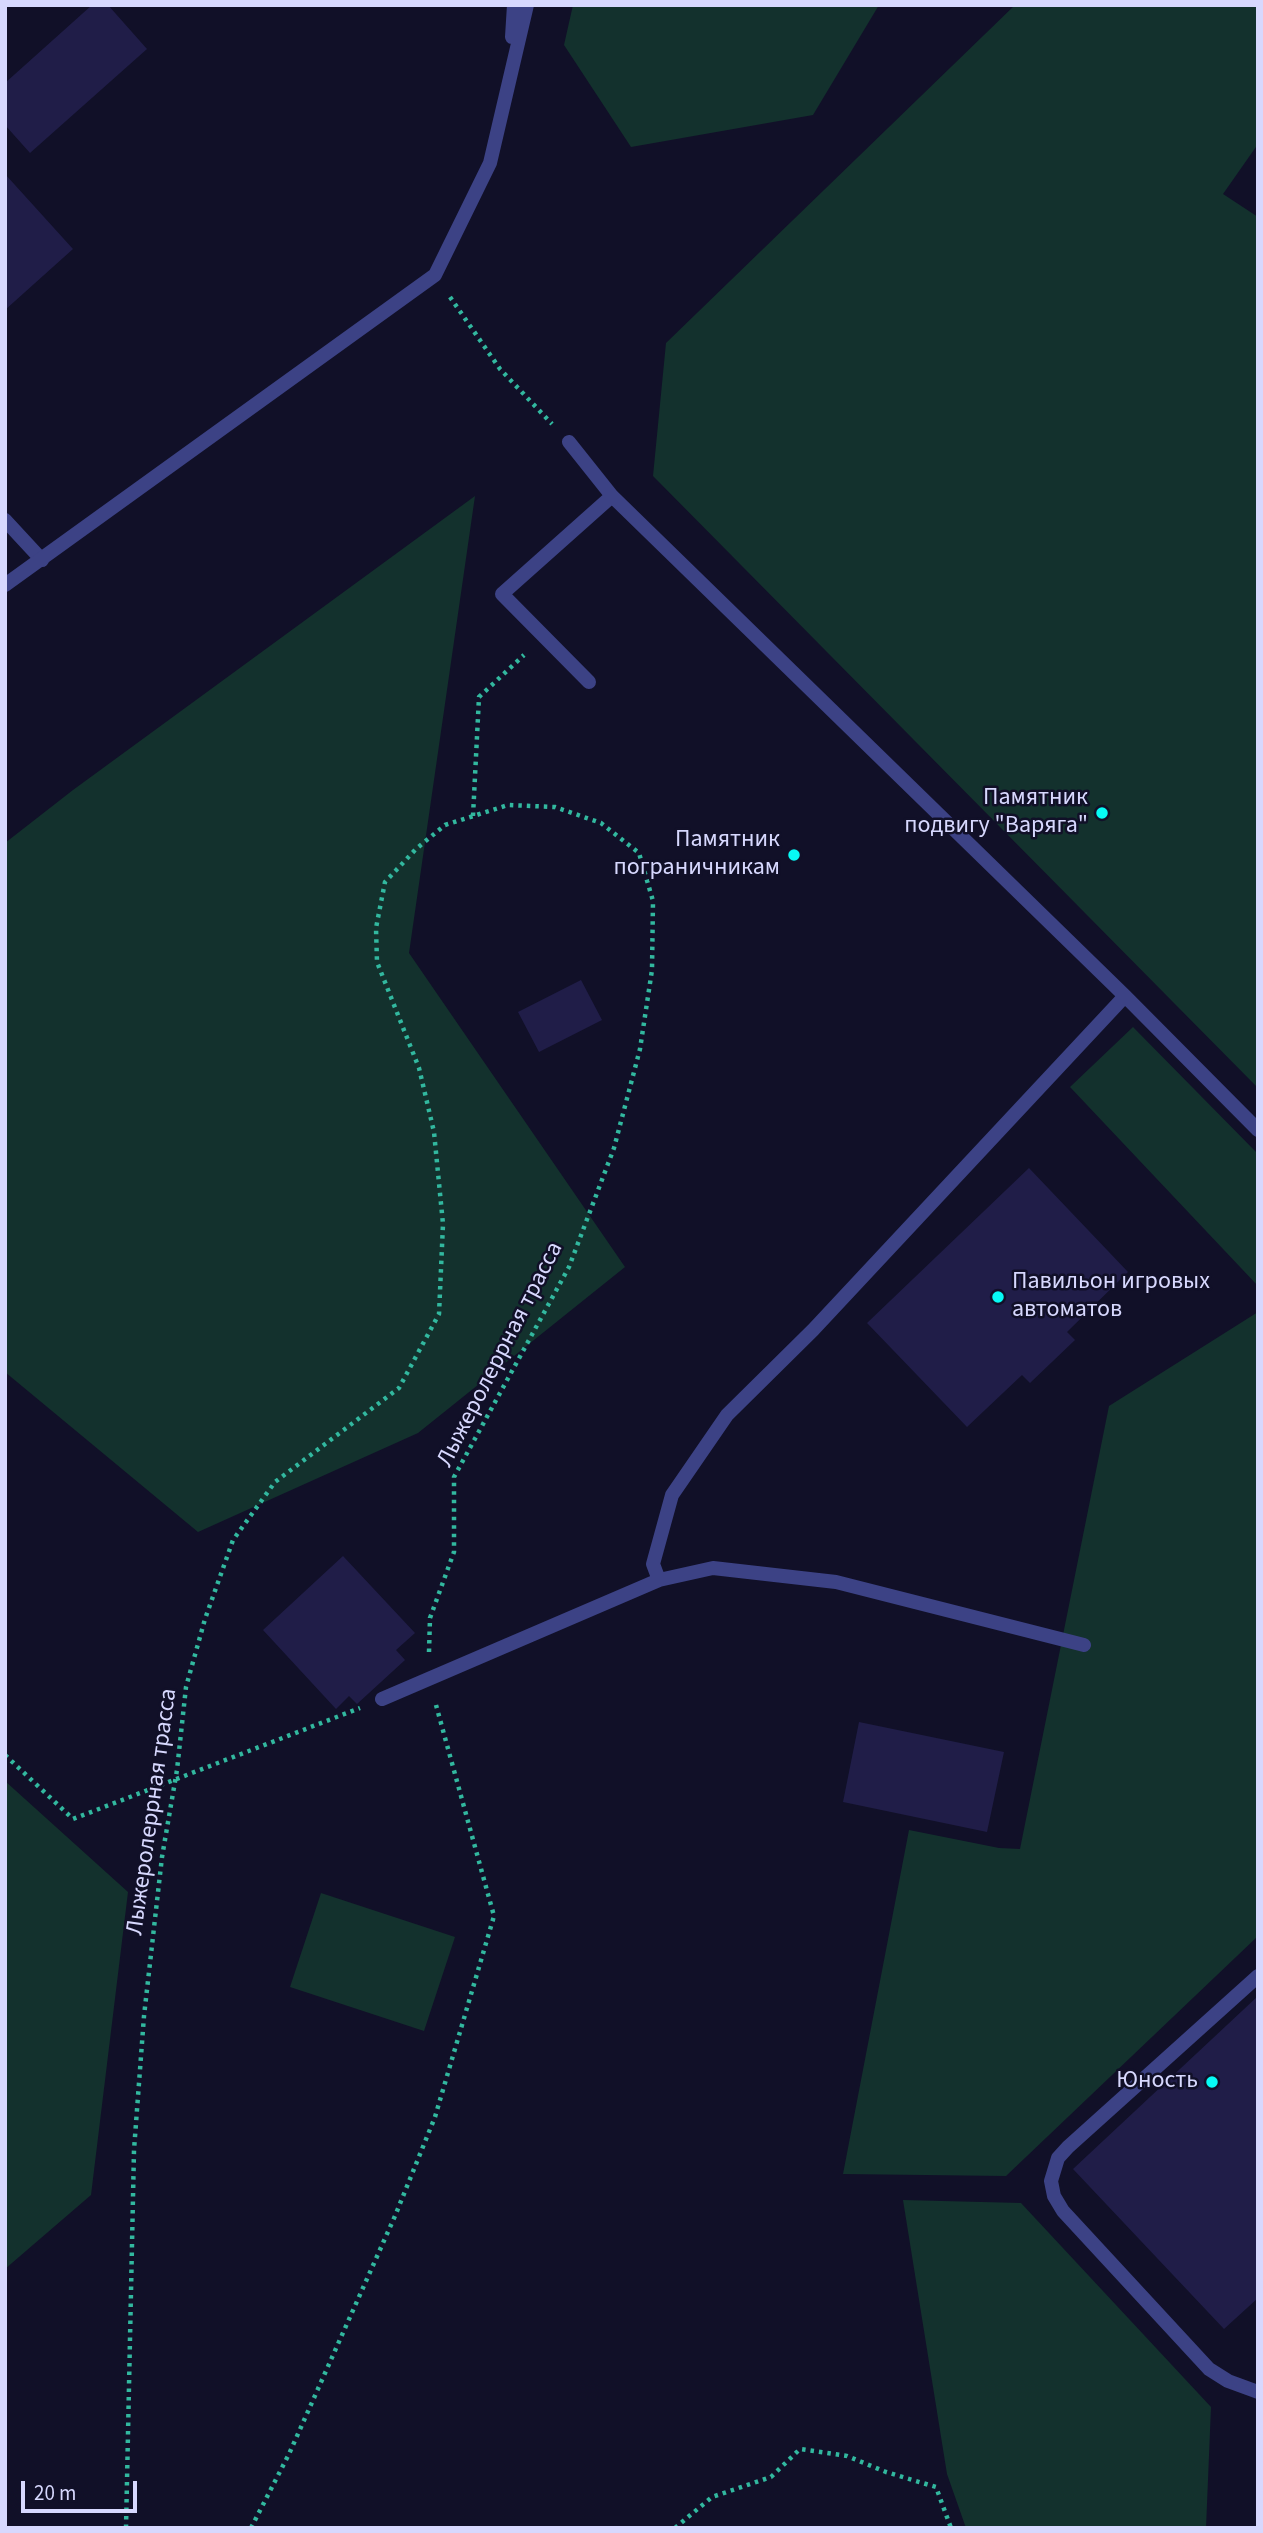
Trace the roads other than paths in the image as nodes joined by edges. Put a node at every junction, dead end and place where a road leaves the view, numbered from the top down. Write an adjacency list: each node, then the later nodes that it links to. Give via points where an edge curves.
1 (514, 5): 3 (street)
2 (527, 5): 3 (street)
3 (508, 84): 7 (street, via 490,163 435,275)
4 (569, 442): 5 (street)
5 (612, 496): 9 (street, via 502,594); 10 (street)
6 (5, 520): 7 (street)
7 (42, 561): 8 (street)
8 (5, 585)
9 (589, 682)
10 (1125, 996): 11 (street); 12 (street, via 813,1330 727,1415 671,1495 653,1564)
11 (1258, 1130)
12 (659, 1580): 13 (street, via 713,1569 836,1582); 14 (street)
13 (1084, 1645)
14 (382, 1699)
15 (1258, 1976): 16 (street, via 1068,2147 1058,2158 1051,2182 1063,2211 1209,2369 1228,2382)
16 (1258, 2392)

